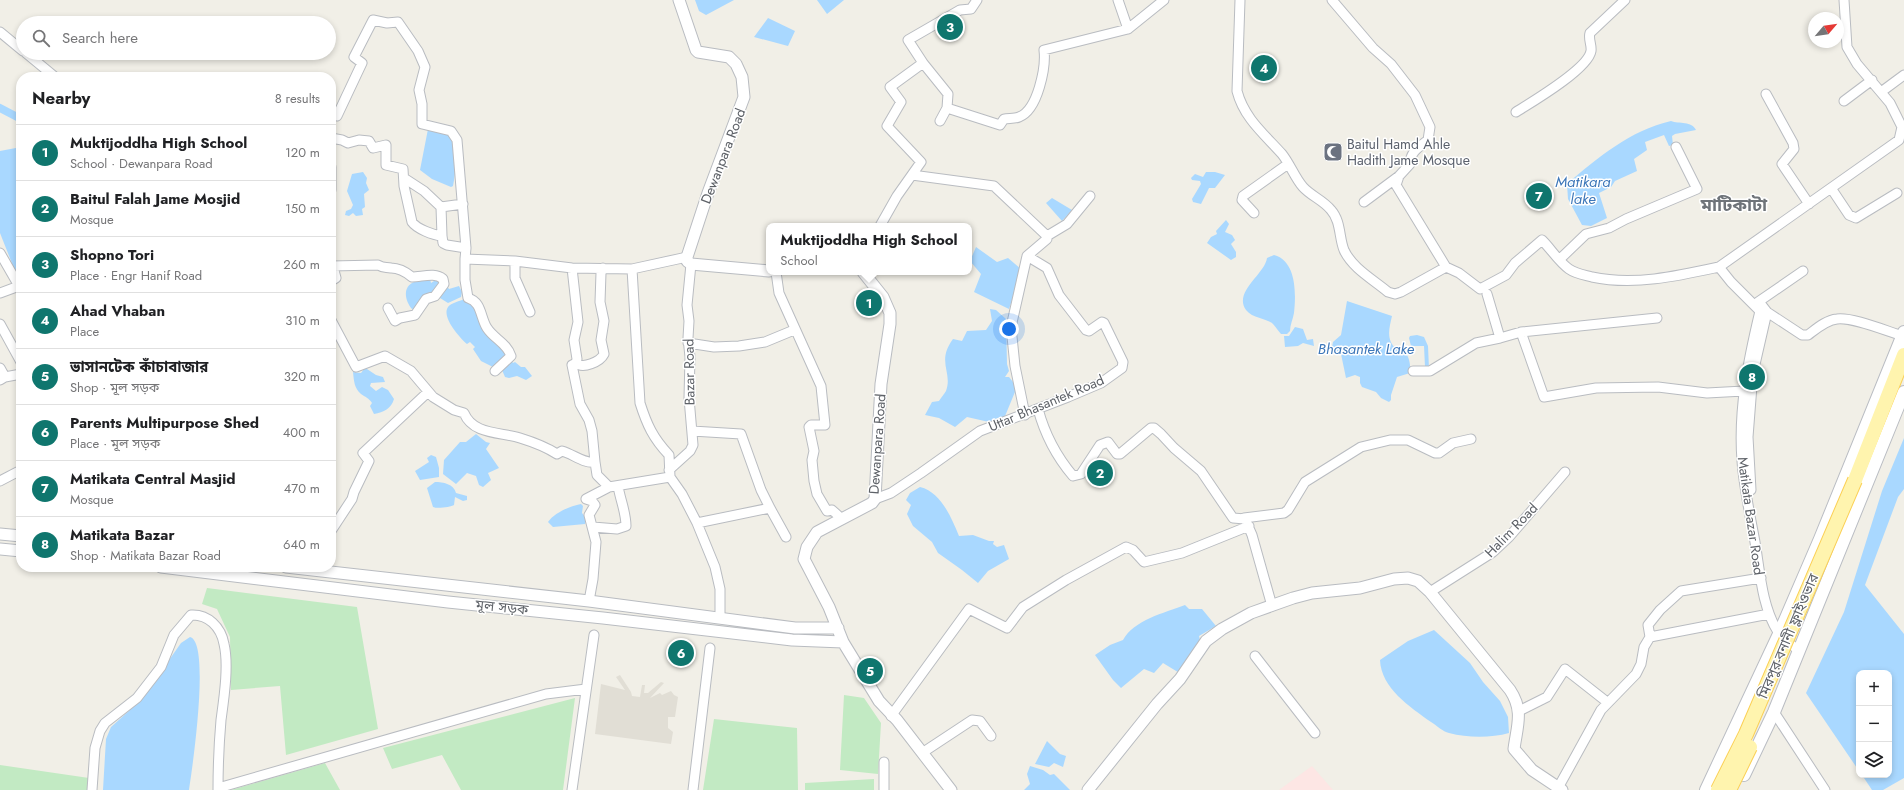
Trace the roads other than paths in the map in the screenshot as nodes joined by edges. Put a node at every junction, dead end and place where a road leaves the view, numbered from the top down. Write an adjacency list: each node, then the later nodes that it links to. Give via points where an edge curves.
1 (679, 0): 46 (street, Dewanpara Road, via 696,50 729,57 736,64 742,77 744,97 708,193)
2 (977, 0): 13 (street, via 971,9 960,10 908,40)
3 (1118, 0): 9 (street)
4 (1164, 0): 9 (street)
5 (1240, 0): 26 (street, via 1237,91 1240,102 1245,113)
6 (1332, 0): 28 (street, via 1373,48 1391,64 1415,95 1430,127 1428,140 1413,152 1410,164)
7 (1625, 0): 21 (street, via 1590,33 1591,50 1588,56 1564,81)
8 (1844, 0): 16 (street, via 1847,47 1857,64)
9 (1128, 29): 20 (street, via 1044,50 1045,66 1042,78 1031,108 1020,117 1004,119 1000,125)
10 (0, 32): 11 (street)
11 (16, 45)
12 (34, 60): 14 (street)
13 (923, 63): 20 (street, via 948,94); 27 (street, via 890,87 901,102 886,126 921,162)
14 (49, 72)
15 (1904, 75): 17 (street)
16 (1872, 80): 17 (street); 19 (street)
17 (1882, 92): 30 (street, via 1902,127 1899,140)
18 (1766, 94): 35 (street, via 1793,143 1794,149 1782,164)
19 (1844, 101)
20 (947, 108): 23 (street)
21 (1516, 112)
22 (337, 116): 34 (street, via 362,63 354,57 373,20 398,22 418,51 425,67 419,90 422,124 451,131 457,140)
23 (940, 121)
24 (336, 139): 29 (street, via 348,143 369,140 373,148 386,145 386,165 403,169)
25 (1676, 147): 45 (street, via 1697,189 1609,228 1586,234)
26 (1288, 164): 37 (street, via 1243,196 1242,200); 50 (street, via 1304,188 1333,212 1345,251 1356,266 1388,292 1401,292)
27 (912, 175): 38 (street); 40 (street, via 994,186)
28 (1399, 176): 33 (street); 50 (street, via 1396,185)
29 (404, 178): 36 (street, via 424,191); 39 (street, via 412,222 415,226)
30 (1831, 188): 31 (street, via 1849,215 1856,218); 35 (street)
31 (1897, 193)
32 (1090, 196): 40 (street, via 1068,224)
33 (1364, 202)
34 (463, 204): 36 (street); 41 (street)
35 (1809, 204): 48 (street)
36 (441, 207): 39 (street)
37 (1254, 213)
38 (882, 223)
39 (442, 236): 41 (street, via 443,243 447,245)
40 (1047, 236): 43 (street, via 1047,239)
41 (466, 248): 44 (street)
42 (0, 253): 58 (street)
43 (1027, 256): 86 (street, Uttar Bhasantek Road, via 1047,268 1059,295 1086,330 1089,331 1104,322 1123,362 1122,368 1101,382); 87 (street, via 1011,327 1015,366)
44 (465, 259): 47 (street); 78 (street, via 468,298 478,304 488,330 503,343 511,356)
45 (1560, 259): 48 (street, via 1569,269 1581,274 1634,282); 50 (street, via 1542,240 1506,275 1480,289 1459,273)
46 (689, 260): 53 (street); 54 (street); 73 (street, Bazar Road, via 686,305 689,321)
47 (515, 261): 51 (street); 64 (street, via 515,278)
48 (1722, 265): 62 (street); 83 (street, Matikata Bazar Road, via 1731,282 1760,311)
49 (336, 266): 63 (street, via 378,265 405,272 412,277 431,275 443,279 444,284 439,291 435,296 426,299 415,315 395,321)
50 (1446, 267)
51 (572, 268): 52 (street); 76 (street, via 578,322 574,340)
52 (603, 268): 53 (street); 76 (street, via 600,302 604,321 601,340 604,354 602,359 584,366)
53 (632, 269): 93 (street, via 640,403 654,438 669,455)
54 (766, 271)
55 (1803, 271): 62 (street)
56 (776, 275): 68 (street, via 779,293)
57 (866, 275): 97 (street, Dewanpara Road, via 883,297 890,313 881,384)
58 (16, 281)
59 (16, 287): 60 (street)
60 (0, 293)
61 (1487, 294): 72 (street)
62 (1758, 302): 65 (street)
63 (388, 308)
64 (530, 312)
65 (1767, 312): 70 (street, via 1802,335 1808,335 1837,318); 120 (street, Matikata Bazar Road, via 1753,373 1748,437 1750,486 1764,574)
66 (1657, 318): 69 (street)
67 (0, 324): 74 (street)
68 (794, 330): 73 (street, via 765,342 739,346 714,348); 99 (street, via 821,386 825,425 809,427 814,451 813,471 817,494 827,511 832,510)
69 (1521, 332): 72 (street); 83 (street, via 1544,397 1596,388 1658,386 1707,393)
70 (1903, 334): 120 (main road, via 1830,517)
71 (336, 338): 84 (street, via 356,367 384,356 412,372)
72 (1500, 338): 79 (street, via 1476,343 1430,371)
73 (688, 343): 88 (street, Bazar Road)
74 (16, 353)
75 (1904, 354): 95 (main road)
76 (576, 363): 90 (street, via 572,365 572,373 580,404 591,426)
77 (0, 368): 81 (street)
78 (495, 371)
79 (1412, 371)
80 (16, 375): 81 (street)
81 (3, 378)
82 (1904, 378): 95 (main road)
83 (1744, 391): 111 (street, Matikata Bazar Road, via 1744,483)
84 (428, 392): 90 (street, via 454,410 464,413 466,418 480,429 520,438 557,454 562,451 590,463); 101 (street, via 363,453 369,461 352,499)
85 (1904, 392): 125 (main road)
86 (1038, 409): 87 (street, Uttar Bhasantek Road); 100 (street, via 1047,436 1063,464 1074,476 1081,474 1100,445 1108,442 1117,454 1120,454 1146,431 1154,428 1201,471 1233,518)
87 (1025, 414): 97 (street, Uttar Bhasantek Road, via 980,431 922,473 891,493)
88 (692, 431): 93 (street, Bazar Road, via 693,445 690,451); 98 (street, via 740,434)
89 (1471, 439): 100 (street, via 1453,443 1440,453 1408,440 1390,440 1360,447 1305,482 1284,513)
90 (595, 462): 96 (street, via 597,475)
91 (1566, 472): 112 (street, Halim Road, via 1493,552)
92 (16, 473): 94 (street)
93 (670, 473): 96 (street); 102 (street)
94 (0, 482)
95 (1858, 484): 145 (main road, মিরপুর-বনানী ফ্লাইওভার, bridge, via 1746,734); 146 (main road, মিরপুর-বনানী ফ্লাইওভার, bridge, via 1755,736)
96 (613, 486): 103 (street, via 586,499 595,505 589,515); 103 (street, via 626,516 626,526 617,529)
97 (875, 499): 99 (street, Dewanpara Road)
98 (770, 508): 102 (street); 106 (street)
99 (842, 519): 119 (street, Dewanpara Road, via 817,532 807,547 804,559)
100 (1246, 522): 115 (street); 131 (street, via 1182,553 1144,562 1133,550 1126,547 1023,607 1007,628 970,609)
101 (336, 523)
102 (697, 523): 117 (street, via 718,579)
103 (593, 527): 113 (street, via 596,551)
104 (0, 534): 105 (street)
105 (16, 536)
106 (786, 537)
107 (0, 549): 108 (street)
108 (16, 551)
109 (217, 572): 118 (street, মূল সড়ক, via 448,602)
110 (336, 572): 113 (street, মূল সড়ক)
111 (1761, 578): 116 (street, Matikata Bazar Road); 122 (street, via 1681,591 1648,625)
112 (1430, 592): 115 (street, via 1418,581 1408,578 1394,579 1345,591 1312,594); 129 (street, via 1510,690 1517,700)
113 (589, 601): 114 (street, মূল সড়ক)
114 (621, 606): 117 (street, মূল সড়ক); 118 (street)
115 (1272, 606): 143 (street, via 1235,622 1206,641 1180,679)
116 (1769, 614): 120 (street, Matikata Bazar Road); 122 (street)
117 (720, 618): 119 (street, মূল সড়ক, via 795,628)
118 (620, 620): 123 (street, মূল সড়ক, via 792,640)
119 (838, 628): 123 (street)
120 (1781, 630): 125 (street, Matikata Bazar Road); 144 (main road)
121 (594, 635): 127 (street)
122 (1650, 637): 128 (street, via 1644,647 1636,674)
123 (843, 642): 131 (street)
124 (710, 648): 140 (street)
125 (1798, 651): 130 (main road)
126 (1255, 656): 132 (street)
127 (586, 689): 136 (street, via 546,694); 139 (street)
128 (1608, 702): 129 (street, via 1565,669 1547,697); 137 (street, via 1598,714)
129 (1519, 711): 137 (street, via 1514,749 1532,770)
130 (1774, 712): 147 (main road); 148 (street)
131 (891, 716): 134 (street, via 897,720)
132 (1315, 733)
133 (991, 736): 134 (street, via 980,721 972,720)
134 (922, 753): 142 (street)
135 (884, 762): 141 (street)
136 (218, 789): 138 (street, via 225,685 224,644 219,630 211,620 200,615 191,616 174,635 161,667 137,698 105,723 100,731 95,748)
137 (1560, 789)
138 (92, 790)
139 (572, 790)
140 (693, 790)
141 (884, 790)
142 (951, 790)
143 (1088, 790)
144 (1706, 790)
145 (1718, 790)
146 (1729, 790)
147 (1737, 790)
148 (1825, 790)

